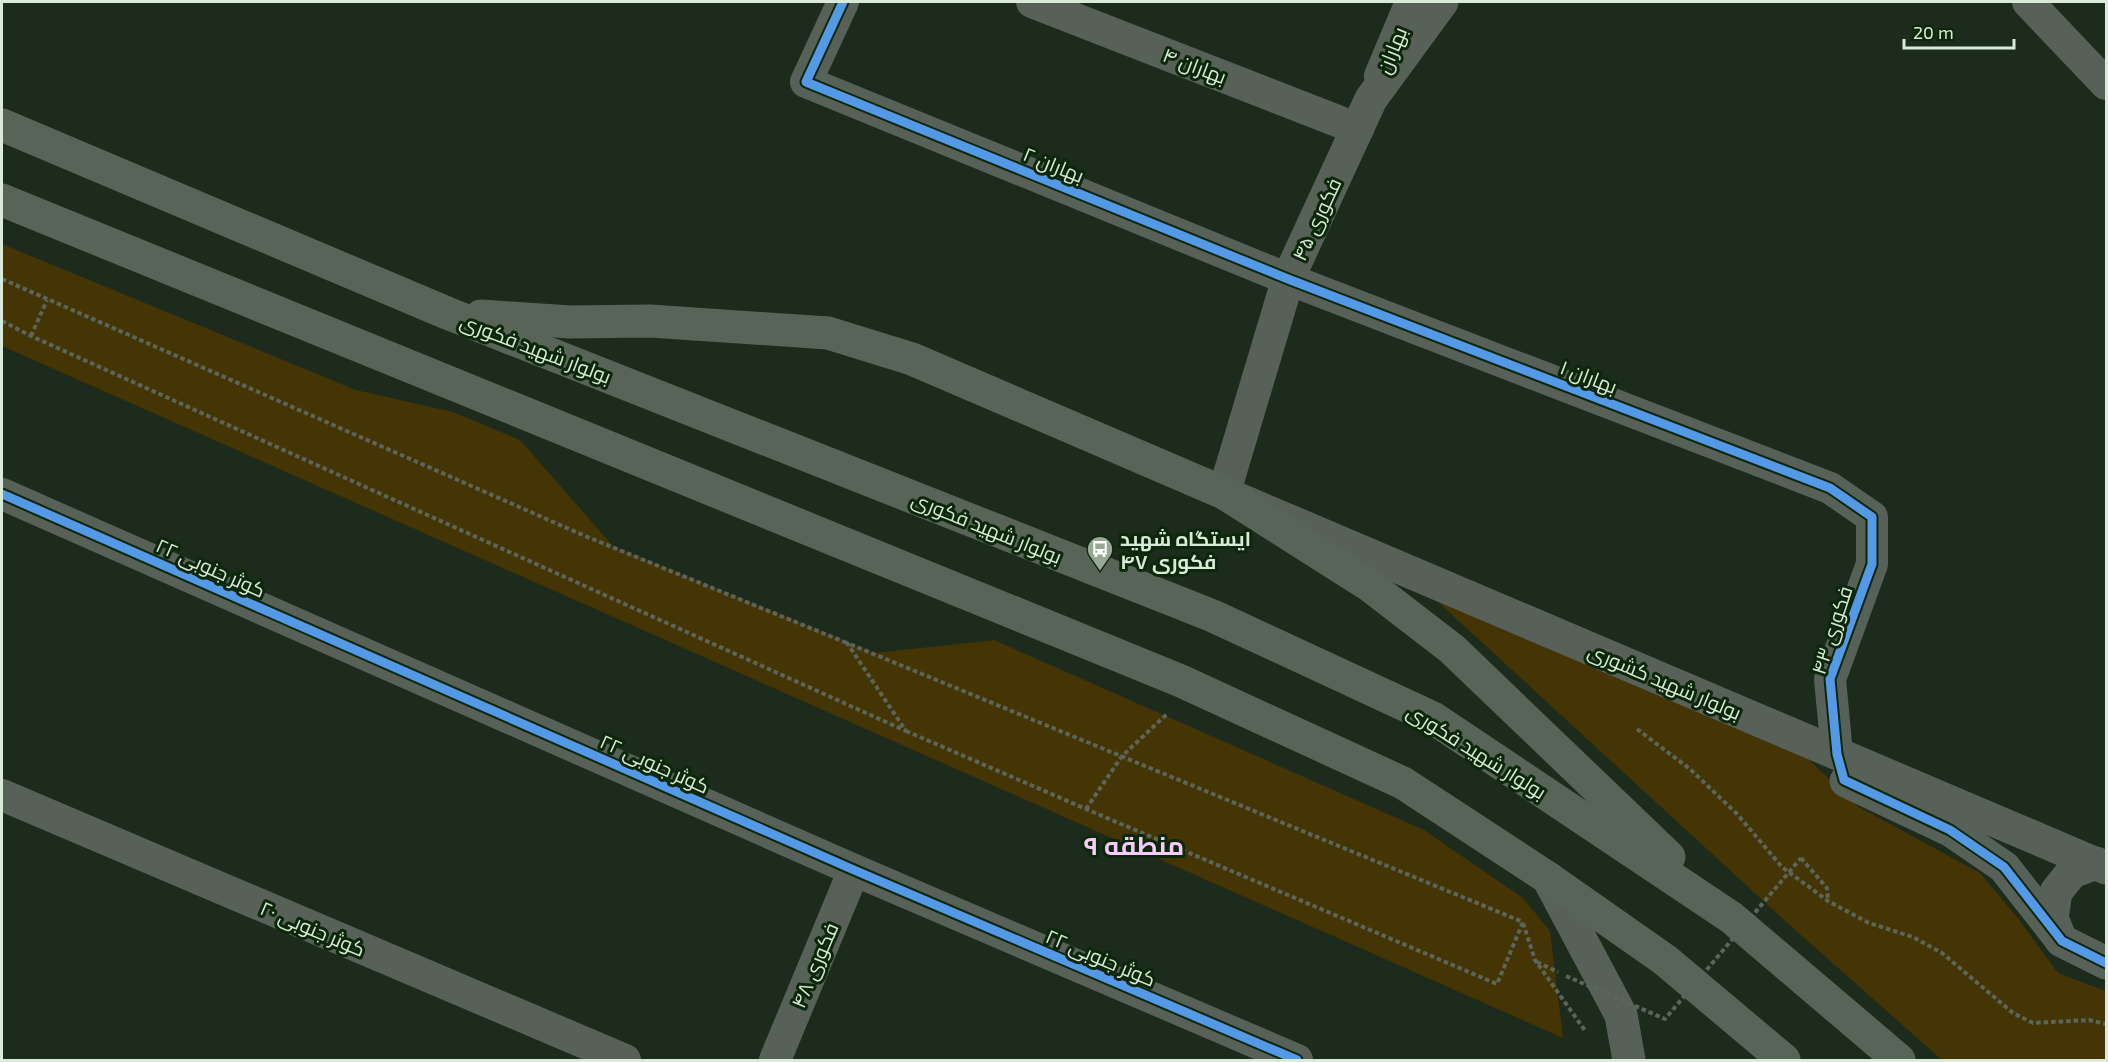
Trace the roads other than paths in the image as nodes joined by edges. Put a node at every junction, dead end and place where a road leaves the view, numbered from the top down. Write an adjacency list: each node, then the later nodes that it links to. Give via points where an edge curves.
1 (843, 2): 11 (street, بهاران ۲, via 807,82)
2 (1032, 2): 9 (street, بهاران ۴)
3 (1411, 2): 7 (street, بهاران)
4 (1442, 2): 7 (street, فکوری ۴۵)
5 (2028, 2): 6 (street)
6 (2106, 84)
7 (1371, 99): 9 (street, فکوری ۴۵)
8 (2, 125): 12 (main road, بولوار شهید فکوری)
9 (1358, 129): 11 (street, فکوری ۴۵)
10 (2, 200): 20 (main road, via 1181,681 1403,783)
11 (1288, 279): 13 (street, فکوری ۴۵); 15 (street, بهاران ۱, via 1830,488)
12 (447, 313): 13 (main road, via 828,333 912,359); 21 (main road, بولوار شهید فکوری, via 1214,616 1423,713)
13 (1224, 493): 16 (street, بولوار شهید کشوری); 21 (main road, via 1369,585 1452,649)
14 (2, 494): 19 (street, کوثر جنوبی ۲۲)
15 (1872, 517): 16 (street, فکوری ۴۳, via 1872,564 1830,679)
16 (1837, 754): 18 (street, بولوار شهید کشوری); 22 (street, via 1844,780 1950,830 2004,867)
17 (2, 795): 24 (street, کوثر جنوبی ۲۰)
18 (2101, 865): 22 (street, via 2072,872 2056,892 2052,918)
19 (854, 870): 25 (street, فکوری ۴۸); 26 (street, کوثر جنوبی ۲۲)
20 (1548, 878): 27 (street, via 1621,1015); 28 (main road, via 1665,960)
21 (1732, 918): 29 (main road, بولوار شهید فکوری)
22 (2062, 941): 23 (street)
23 (2106, 963)
24 (625, 1060)
25 (775, 1060)
26 (1297, 1060)
27 (1629, 1060)
28 (1784, 1060)
29 (1899, 1060)

